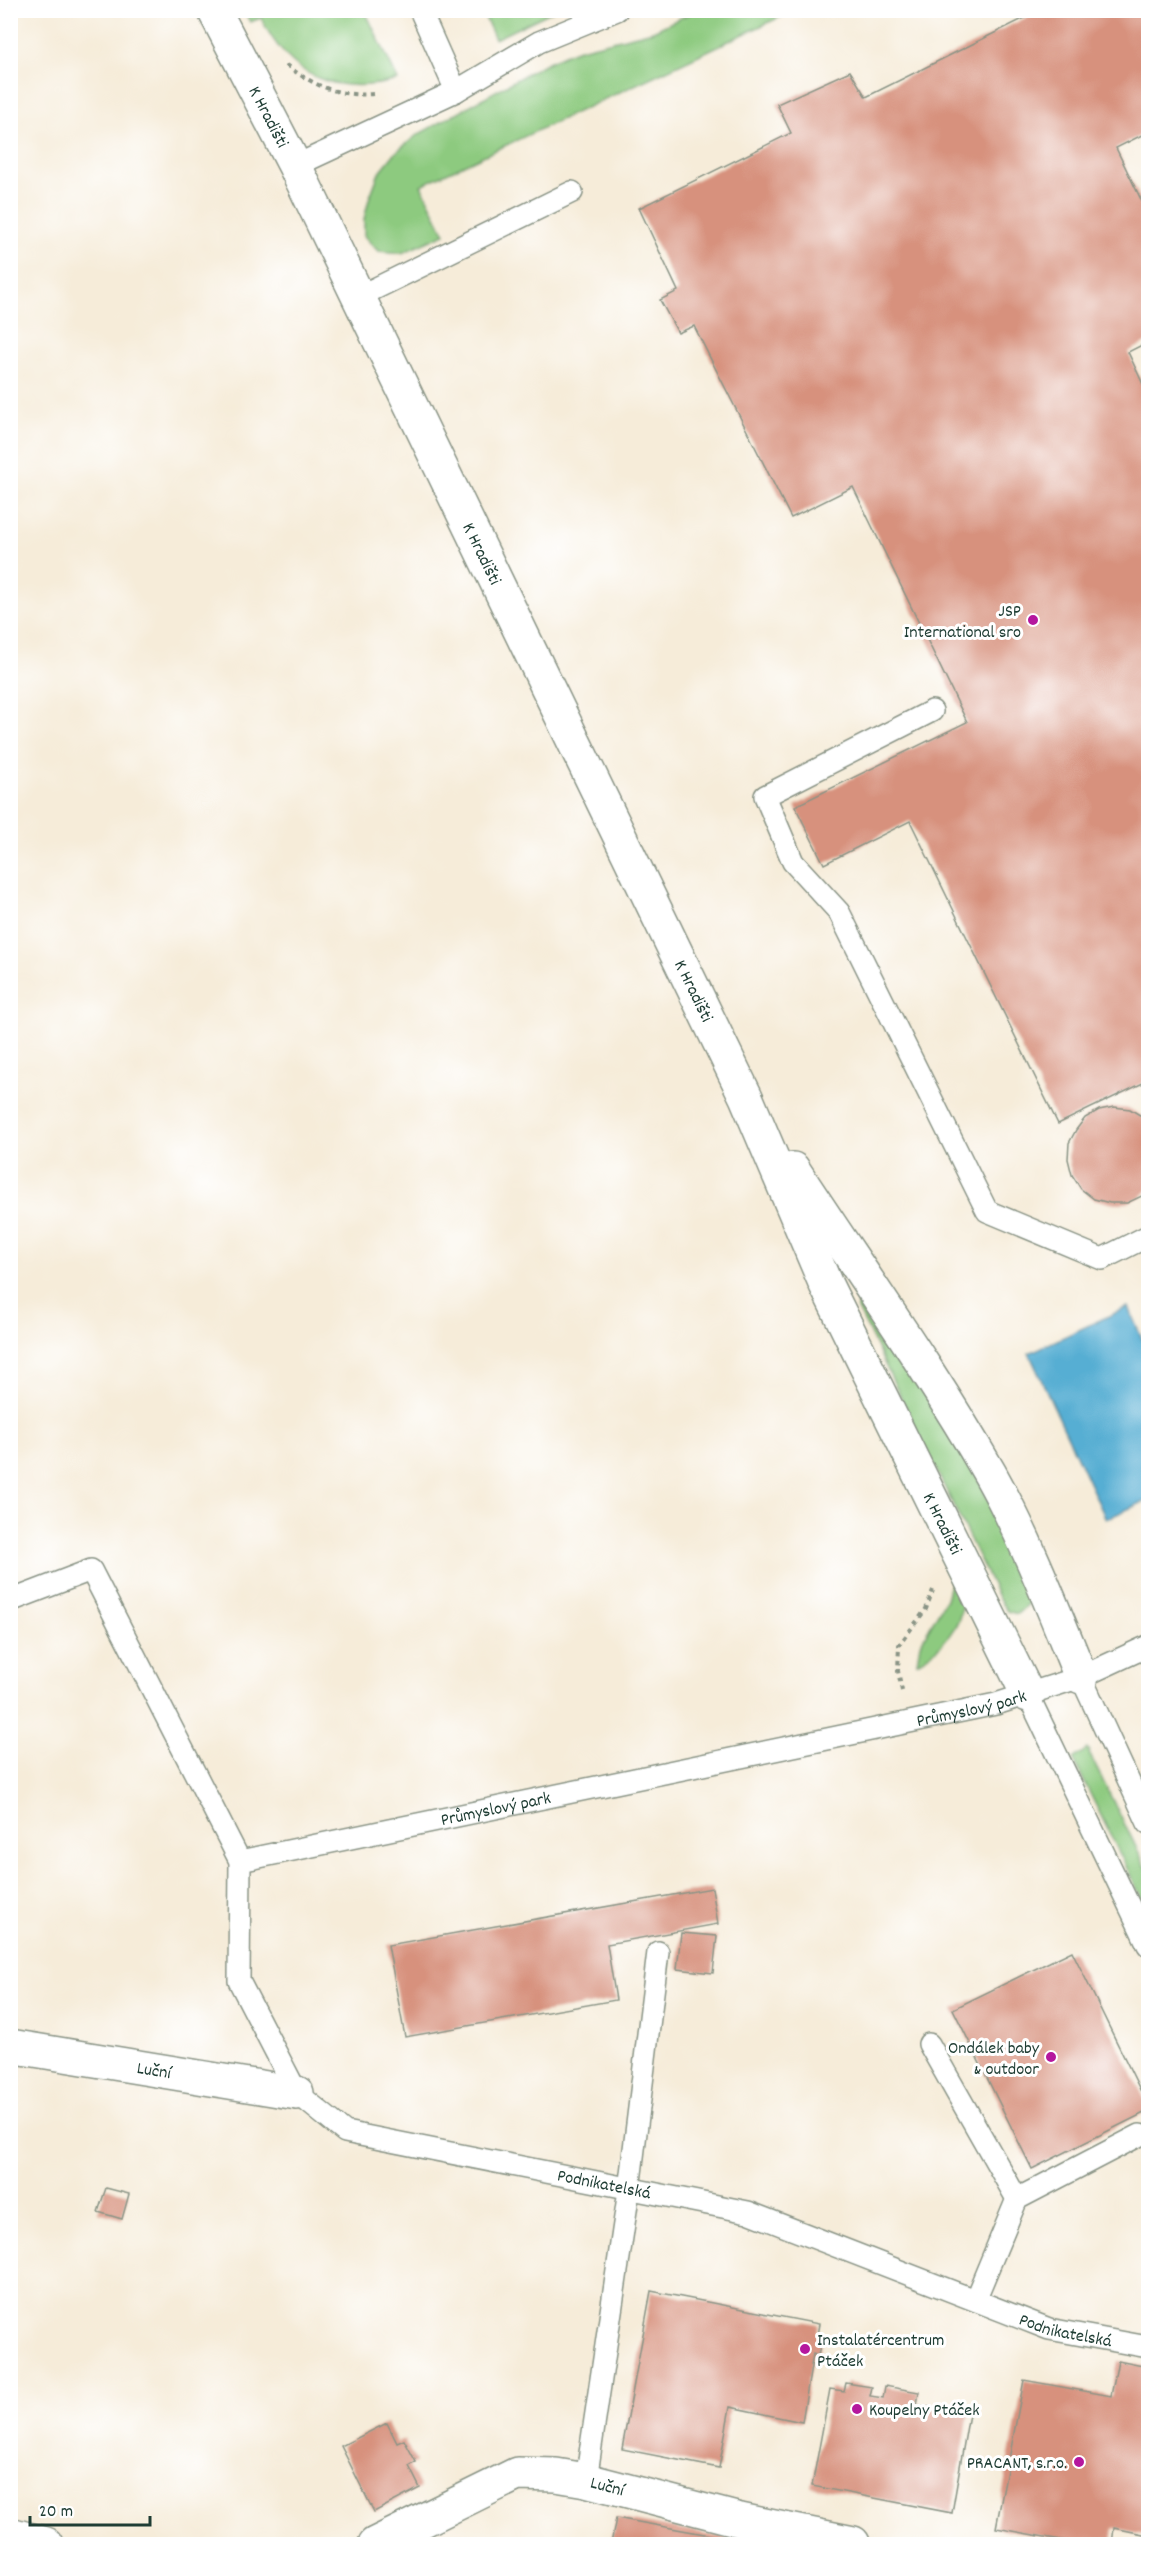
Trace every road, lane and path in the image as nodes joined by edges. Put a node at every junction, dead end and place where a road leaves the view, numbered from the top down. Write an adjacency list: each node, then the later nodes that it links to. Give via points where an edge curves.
1 (214, 10): 7 (street, K Hradišti)
2 (420, 10): 5 (lane)
3 (605, 13): 5 (lane, via 539,42)
4 (279, 58): 6 (path, via 308,81 334,92)
5 (456, 91): 7 (lane)
6 (377, 93)
7 (295, 166): 9 (street, K Hradišti)
8 (572, 192): 9 (lane)
9 (358, 297): 11 (street, K Hradišti)
10 (932, 711): 12 (lane, via 765,796 793,862 839,912 987,1211 1102,1259)
11 (746, 1097): 15 (street, K Hradišti, via 935,1384 990,1476); 16 (street, K Hradišti, via 826,1285)
12 (1149, 1236)
13 (10, 1601): 18 (lane, via 91,1570)
14 (1149, 1646): 15 (lane, Průmyslový park)
15 (1082, 1677): 16 (lane, Průmyslový park); 17 (lane, K Hradišti)
16 (1028, 1695): 18 (lane, Průmyslový park); 19 (lane, K Hradišti)
17 (1149, 1823)
18 (240, 1861): 23 (lane, Podnikatelská, via 239,1981)
19 (1149, 1946)
20 (657, 1952): 25 (lane)
21 (930, 2044): 26 (lane)
22 (10, 2046): 23 (street, Luční)
23 (297, 2093): 25 (lane, Podnikatelská, via 345,2132)
24 (1140, 2135): 26 (lane)
25 (629, 2190): 27 (lane, Podnikatelská, via 748,2212); 29 (lane)
26 (1017, 2199): 27 (lane)
27 (975, 2300): 28 (lane, Podnikatelská, via 1048,2329)
28 (1149, 2347)
29 (586, 2480): 31 (street, Luční, via 740,2520); 33 (street, Luční, via 516,2474)
30 (10, 2535): 32 (street)
31 (853, 2542)
32 (46, 2544)
33 (375, 2544)

